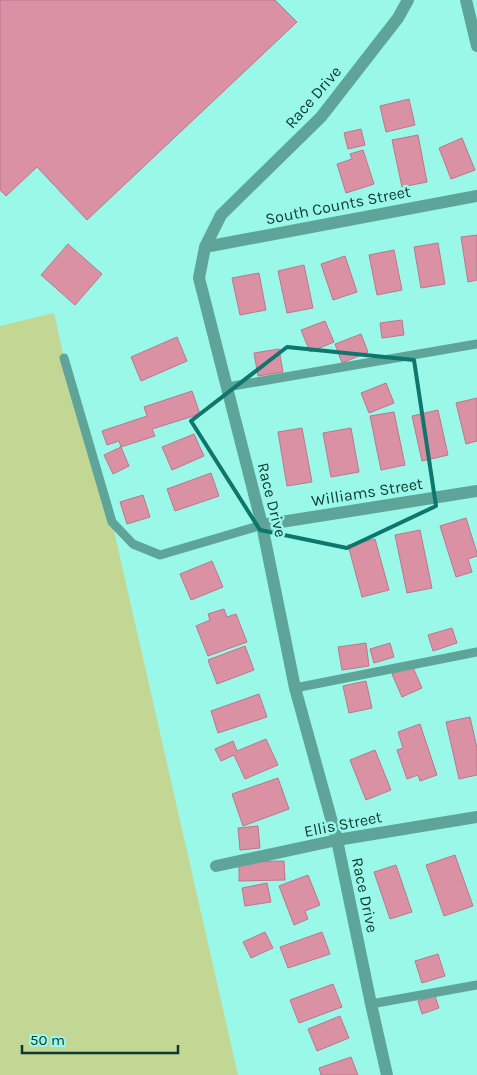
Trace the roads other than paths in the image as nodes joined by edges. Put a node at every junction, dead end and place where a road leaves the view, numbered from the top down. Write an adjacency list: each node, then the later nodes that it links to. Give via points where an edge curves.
1 (408, 0): 5 (street, Race Drive, via 398,18 321,118 221,215)
2 (466, 0): 3 (street)
3 (477, 46)
4 (477, 196): 5 (street, South Counts Street)
5 (205, 247): 8 (street, Race Drive, via 199,278)
6 (477, 344): 8 (lane)
7 (64, 358): 10 (lane, via 112,522 133,544 160,555)
8 (227, 387): 10 (street, Race Drive)
9 (477, 490): 10 (street, Williams Street)
10 (262, 525): 12 (street, Race Drive)
11 (477, 652): 12 (lane)
12 (295, 688): 14 (street, Race Drive)
13 (477, 816): 14 (street, Ellis Street)
14 (338, 840): 15 (street, Ellis Street); 17 (street, Race Drive)
15 (216, 866)
16 (477, 985): 17 (lane)
17 (371, 1004): 18 (street, Race Drive)
18 (387, 1075)

